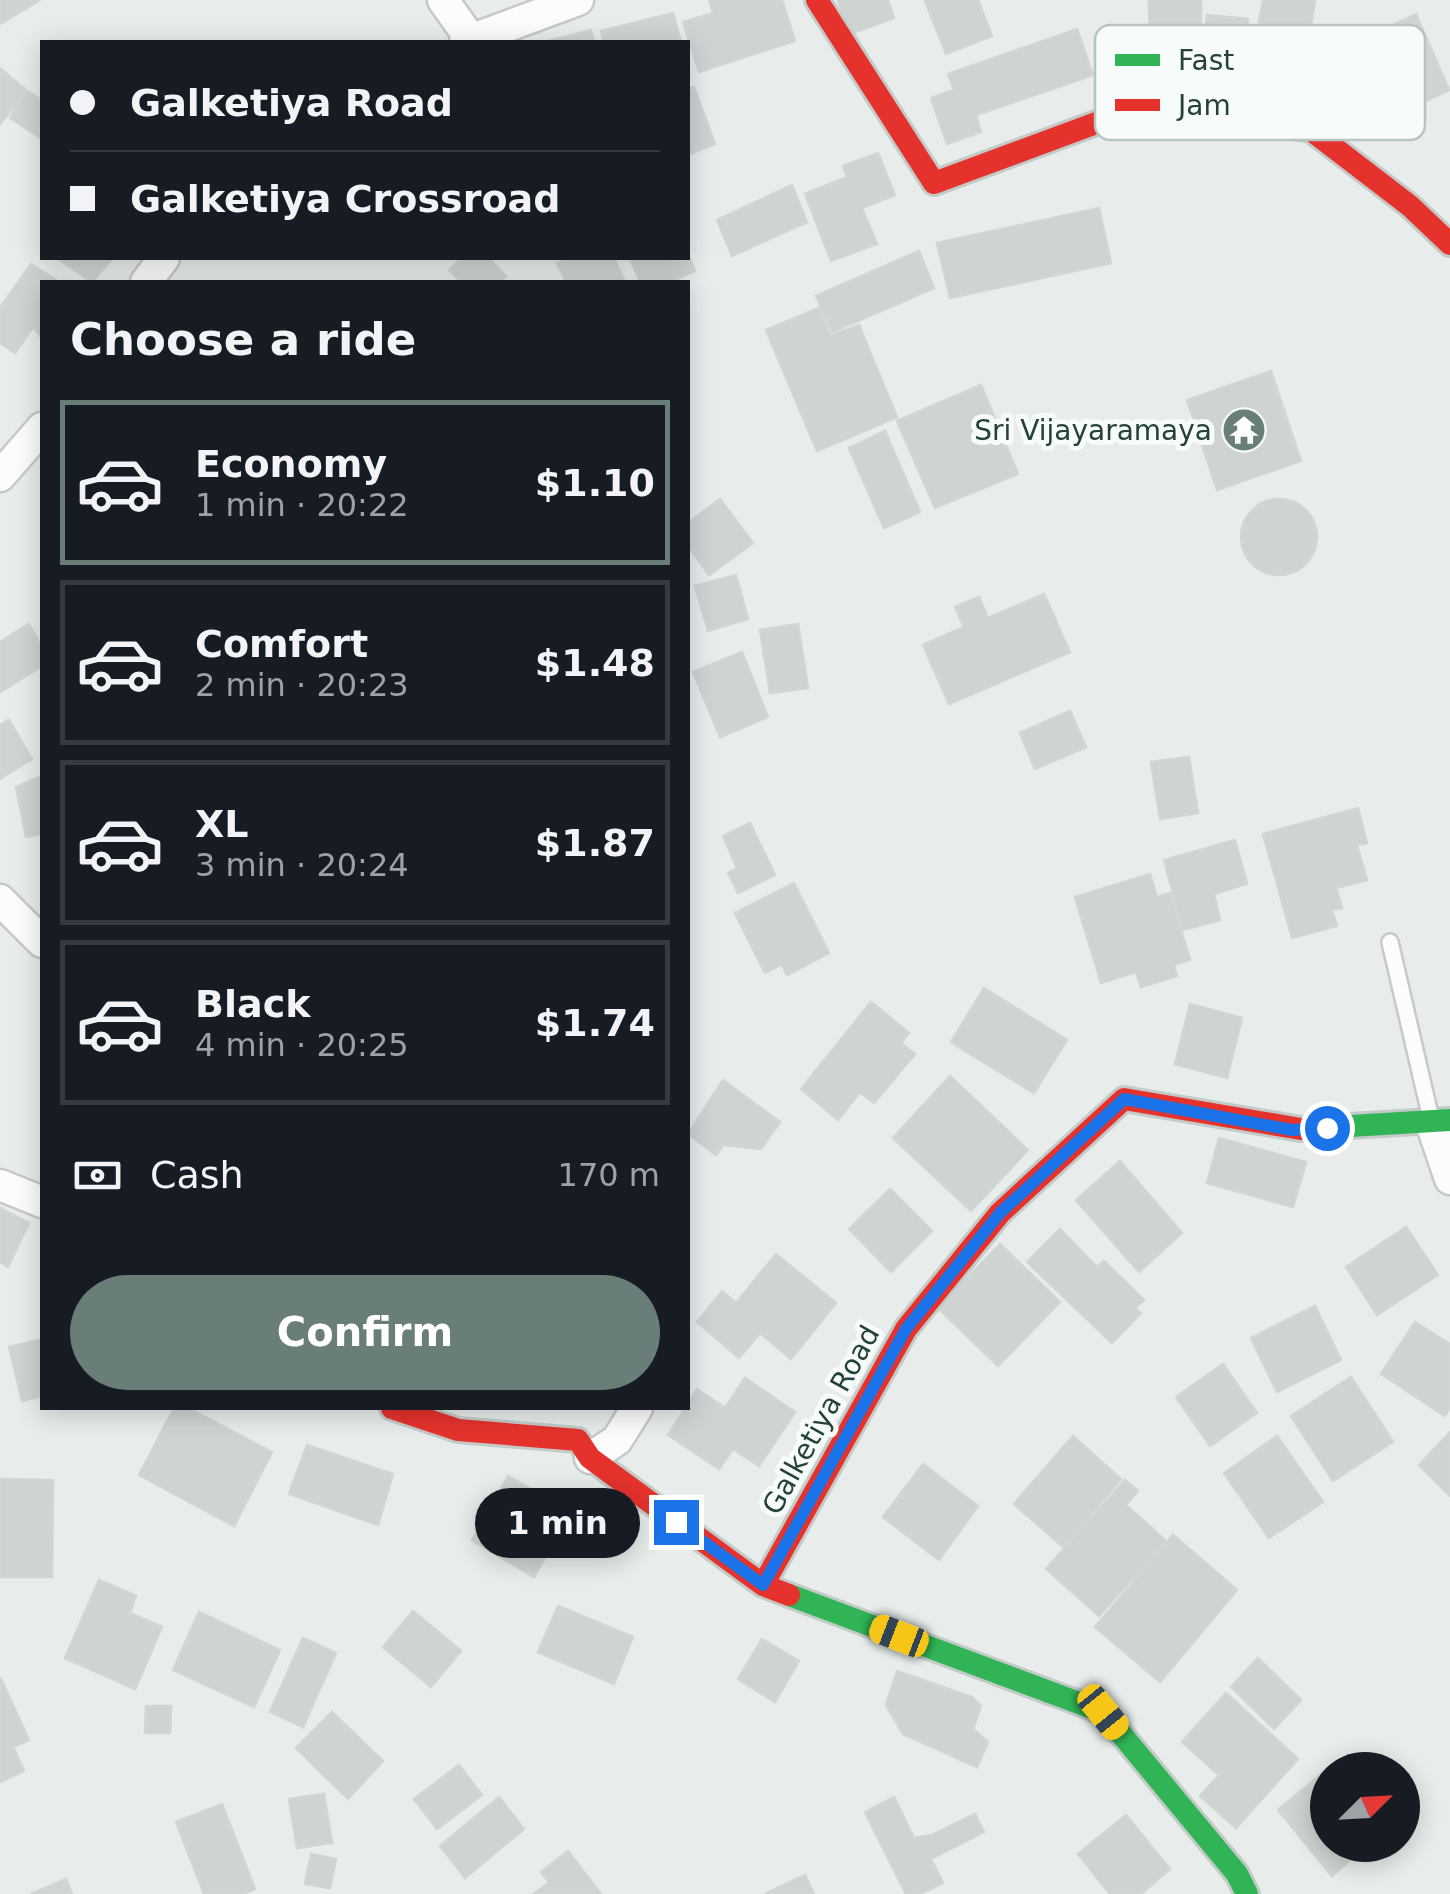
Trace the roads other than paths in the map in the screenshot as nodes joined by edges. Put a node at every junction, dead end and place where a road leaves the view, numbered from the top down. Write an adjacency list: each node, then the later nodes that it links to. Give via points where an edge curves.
1 (443, 0): 4 (street)
2 (578, 0): 4 (street)
3 (816, 0): 5 (street, via 934,183)
4 (468, 40)
5 (1095, 123)
6 (1324, 140): 7 (street)
7 (1450, 244)
8 (40, 430): 9 (street)
9 (0, 476)
10 (0, 900): 11 (street)
11 (40, 940)
12 (1390, 942): 13 (lane)
13 (1441, 1121): 14 (street); 20 (street, Galketiya Road, via 1292,1130 1124,1099 1000,1213 906,1329)
14 (1450, 1179)
15 (0, 1185): 16 (street)
16 (40, 1201)
17 (398, 1410): 19 (street, via 458,1430 578,1440)
18 (637, 1410): 19 (street, via 618,1440)
19 (590, 1458): 20 (street)
20 (763, 1585): 21 (street, via 1103,1712)
21 (1247, 1894)

